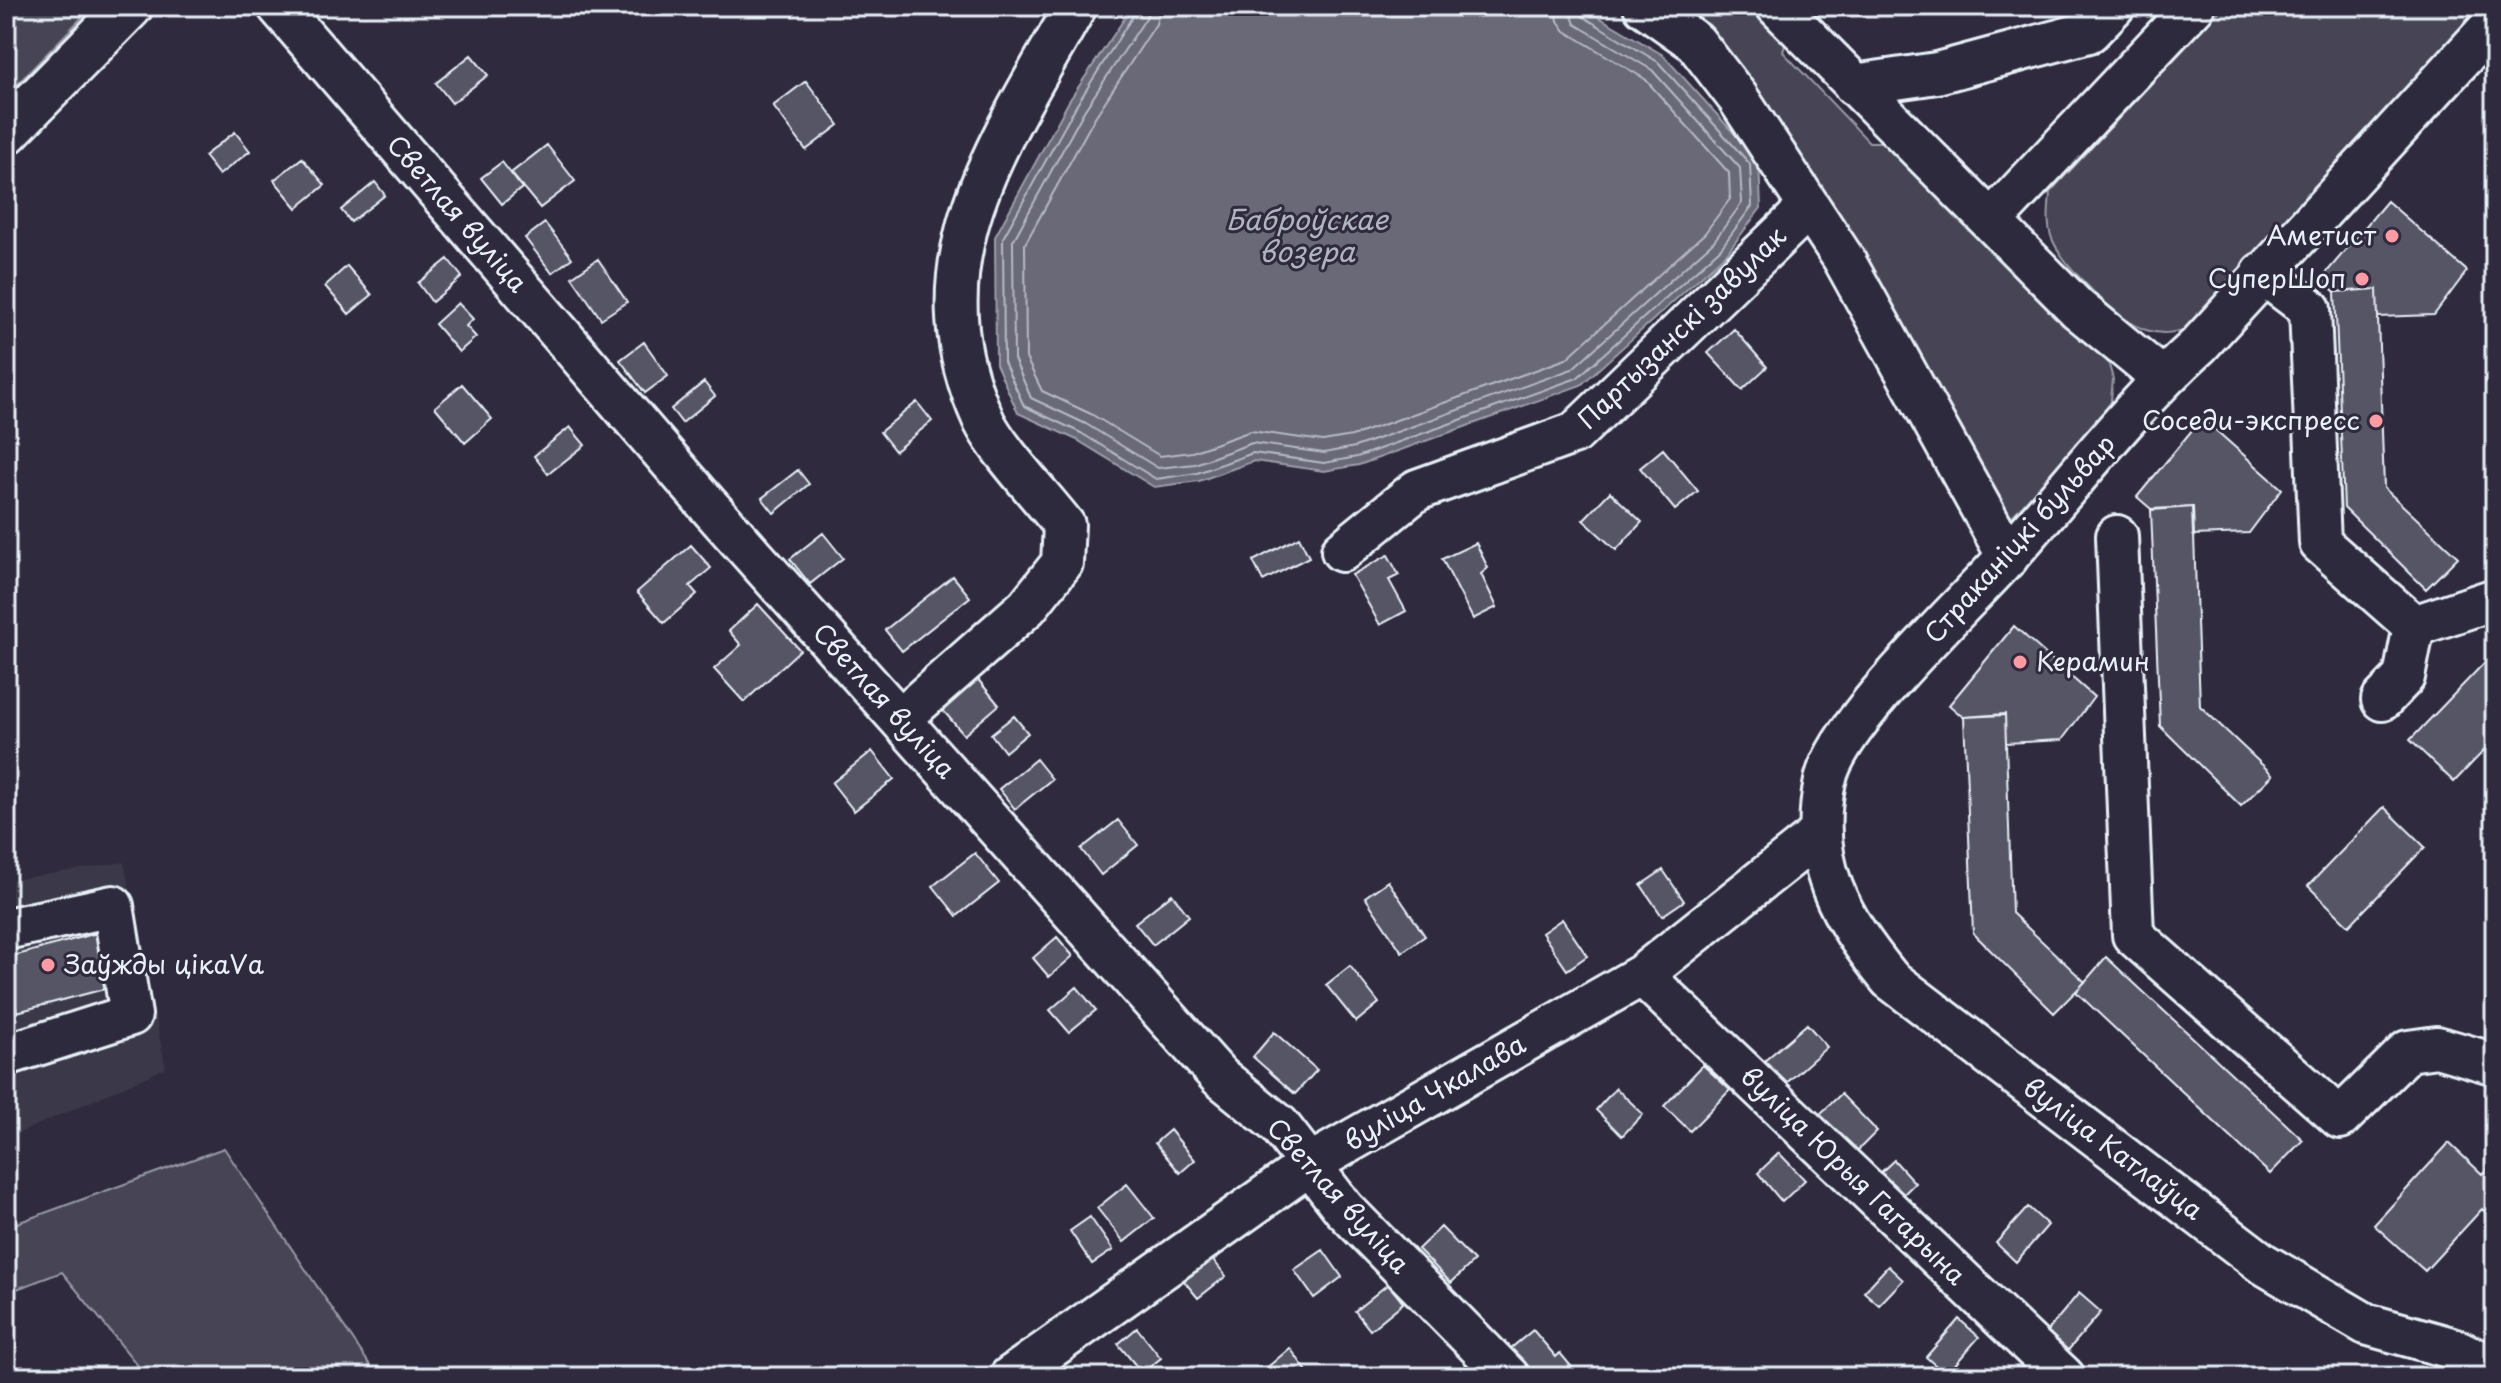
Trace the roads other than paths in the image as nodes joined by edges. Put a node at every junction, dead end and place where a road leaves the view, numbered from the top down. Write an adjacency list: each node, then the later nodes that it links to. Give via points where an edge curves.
1 (130, 6): 10 (main road)
2 (278, 6): 21 (street, Светлая вуліца, via 707,504)
3 (1076, 6): 21 (street, via 987,165 957,261 958,345 983,422 1064,525 1062,563 1027,607)
4 (1644, 6): 11 (street, via 1695,42 1738,98)
5 (1777, 6): 9 (street)
6 (2114, 6): 9 (street, via 2089,32 1937,73)
7 (2194, 6): 12 (street)
8 (2495, 22): 13 (street, Страканіцкі бульвар)
9 (1854, 85): 12 (street)
10 (6, 132)
11 (1808, 208): 16 (street, Партызанскі завулак, via 1575,433 1417,490); 17 (street, via 1843,258)
12 (1992, 220): 14 (street, via 2078,309)
13 (2262, 273): 14 (street, Страканіцкі бульвар, via 2199,345); 19 (street, via 2310,309 2320,543)
14 (2162, 378): 17 (street, Страканіцкі бульвар)
15 (2117, 536): 26 (street, via 2133,935 2340,1118 2408,1051 2437,1047)
16 (1342, 551)
17 (2008, 557): 22 (street, Страканіцкі бульвар, via 1851,728 1826,778)
18 (2495, 599): 19 (street)
19 (2414, 626): 20 (street, via 2404,677)
20 (2382, 700)
21 (900, 719): 27 (street, Светлая вуліца, via 1220,1077 1279,1125)
22 (1819, 834): 24 (street, вуліца Чкалава); 28 (street, вуліца Катлаўца, via 1835,898 1852,932 1890,979 2262,1263 2366,1324 2455,1349)
23 (6, 929): 25 (street, via 113,906 131,1015)
24 (1642, 975): 27 (street, вуліца Чкалава); 31 (street, вуліца Юрыя Гагарына)
25 (6, 1055)
26 (2495, 1064)
27 (1312, 1163): 29 (street, вуліца Чкалава); 30 (street, Светлая вуліца, via 1344,1209)
28 (2495, 1369)
29 (1010, 1377)
30 (1509, 1377)
31 (2064, 1377)

